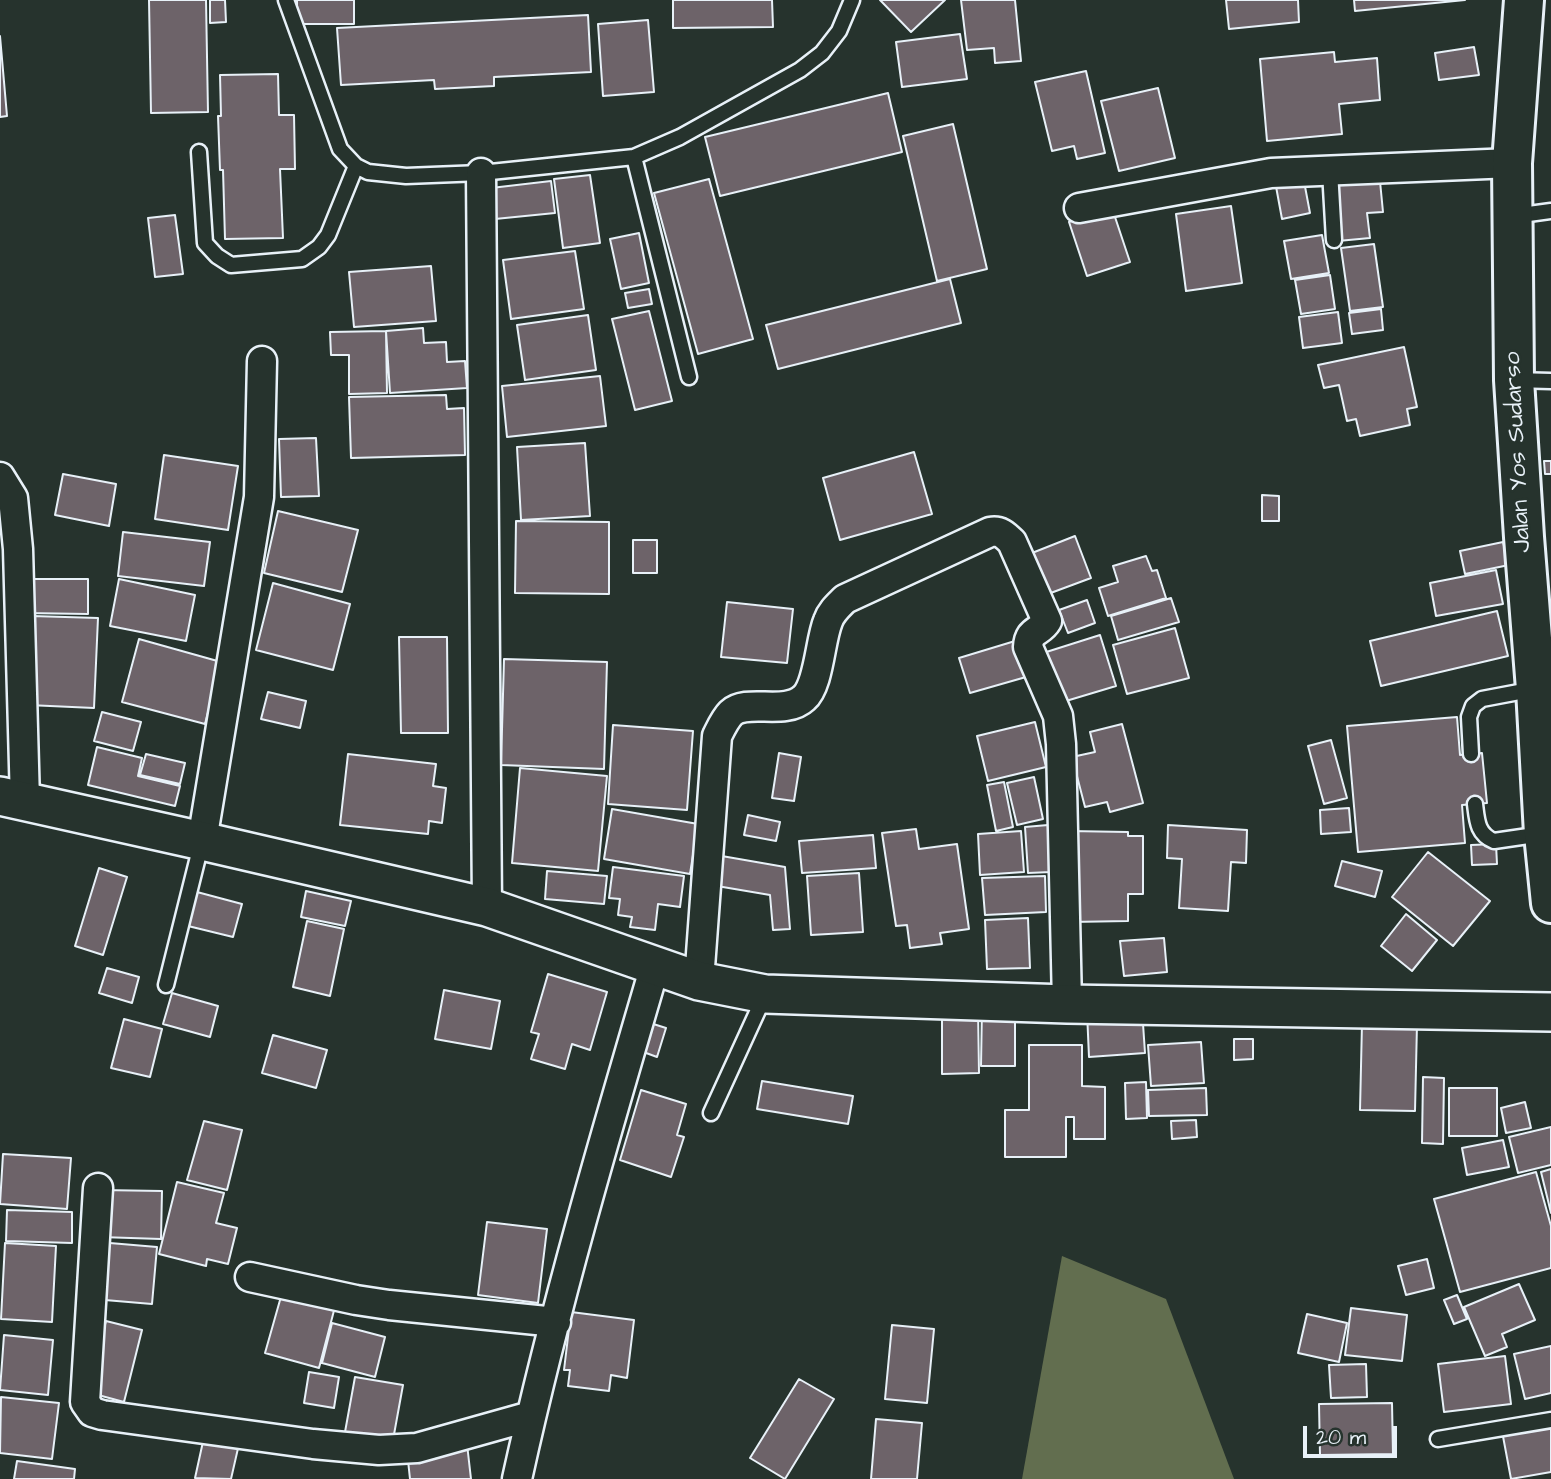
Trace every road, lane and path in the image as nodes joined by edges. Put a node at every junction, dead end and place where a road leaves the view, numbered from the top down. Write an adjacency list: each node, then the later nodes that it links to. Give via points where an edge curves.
1 (286, 0): 7 (lane, via 340,149)
2 (852, 0): 5 (lane, via 839,31 800,69 680,137)
3 (1524, 0): 6 (highway, Jalan Yos Sudarso)
4 (199, 152): 7 (lane, via 205,243 231,265 302,259 319,247)
5 (634, 157): 9 (lane); 15 (lane)
6 (1512, 163): 8 (street); 12 (highway, Jalan Yos Sudarso)
7 (356, 166): 9 (lane, via 368,172 406,176)
8 (1331, 171): 10 (street, via 1271,173); 13 (lane)
9 (481, 173): 26 (street)
10 (1079, 208)
11 (1551, 211): 12 (lane)
12 (1511, 216): 16 (highway, Jalan Yos Sudarso)
13 (1334, 240)
14 (262, 361): 24 (street, via 259,497)
15 (689, 377)
16 (1514, 380): 17 (lane); 19 (highway, Jalan Yos Sudarso)
17 (1551, 381)
18 (0, 477): 21 (street, via 13,498 18,549)
19 (1536, 689): 20 (lane, via 1482,699 1474,706 1469,717); 23 (highway, Jalan Yos Sudarso)
20 (1471, 754)
21 (13, 799): 24 (street)
22 (1475, 804): 23 (lane, via 1478,825 1489,839)
23 (1544, 834): 25 (highway, Jalan Yos Sudarso)
24 (202, 841): 26 (street); 29 (lane)
25 (1551, 903)
26 (487, 907): 27 (street)
27 (655, 966): 28 (street); 36 (street)
28 (699, 981): 30 (street); 31 (street, via 717,737 723,724 743,707 783,706 806,697 828,621 845,600 996,531 1012,542 1047,620 1032,634 1028,647 1058,716)
29 (166, 985)
30 (765, 994): 31 (street); 33 (lane)
31 (1067, 1004): 32 (street)
32 (1551, 1012)
33 (710, 1113)
34 (98, 1188): 37 (street, via 85,1402 92,1412 379,1450 417,1448)
35 (250, 1277): 36 (street, via 388,1305)
36 (556, 1322): 37 (street)
37 (531, 1416): 40 (street)
38 (1551, 1420): 39 (lane)
39 (1438, 1439)
40 (517, 1479)

